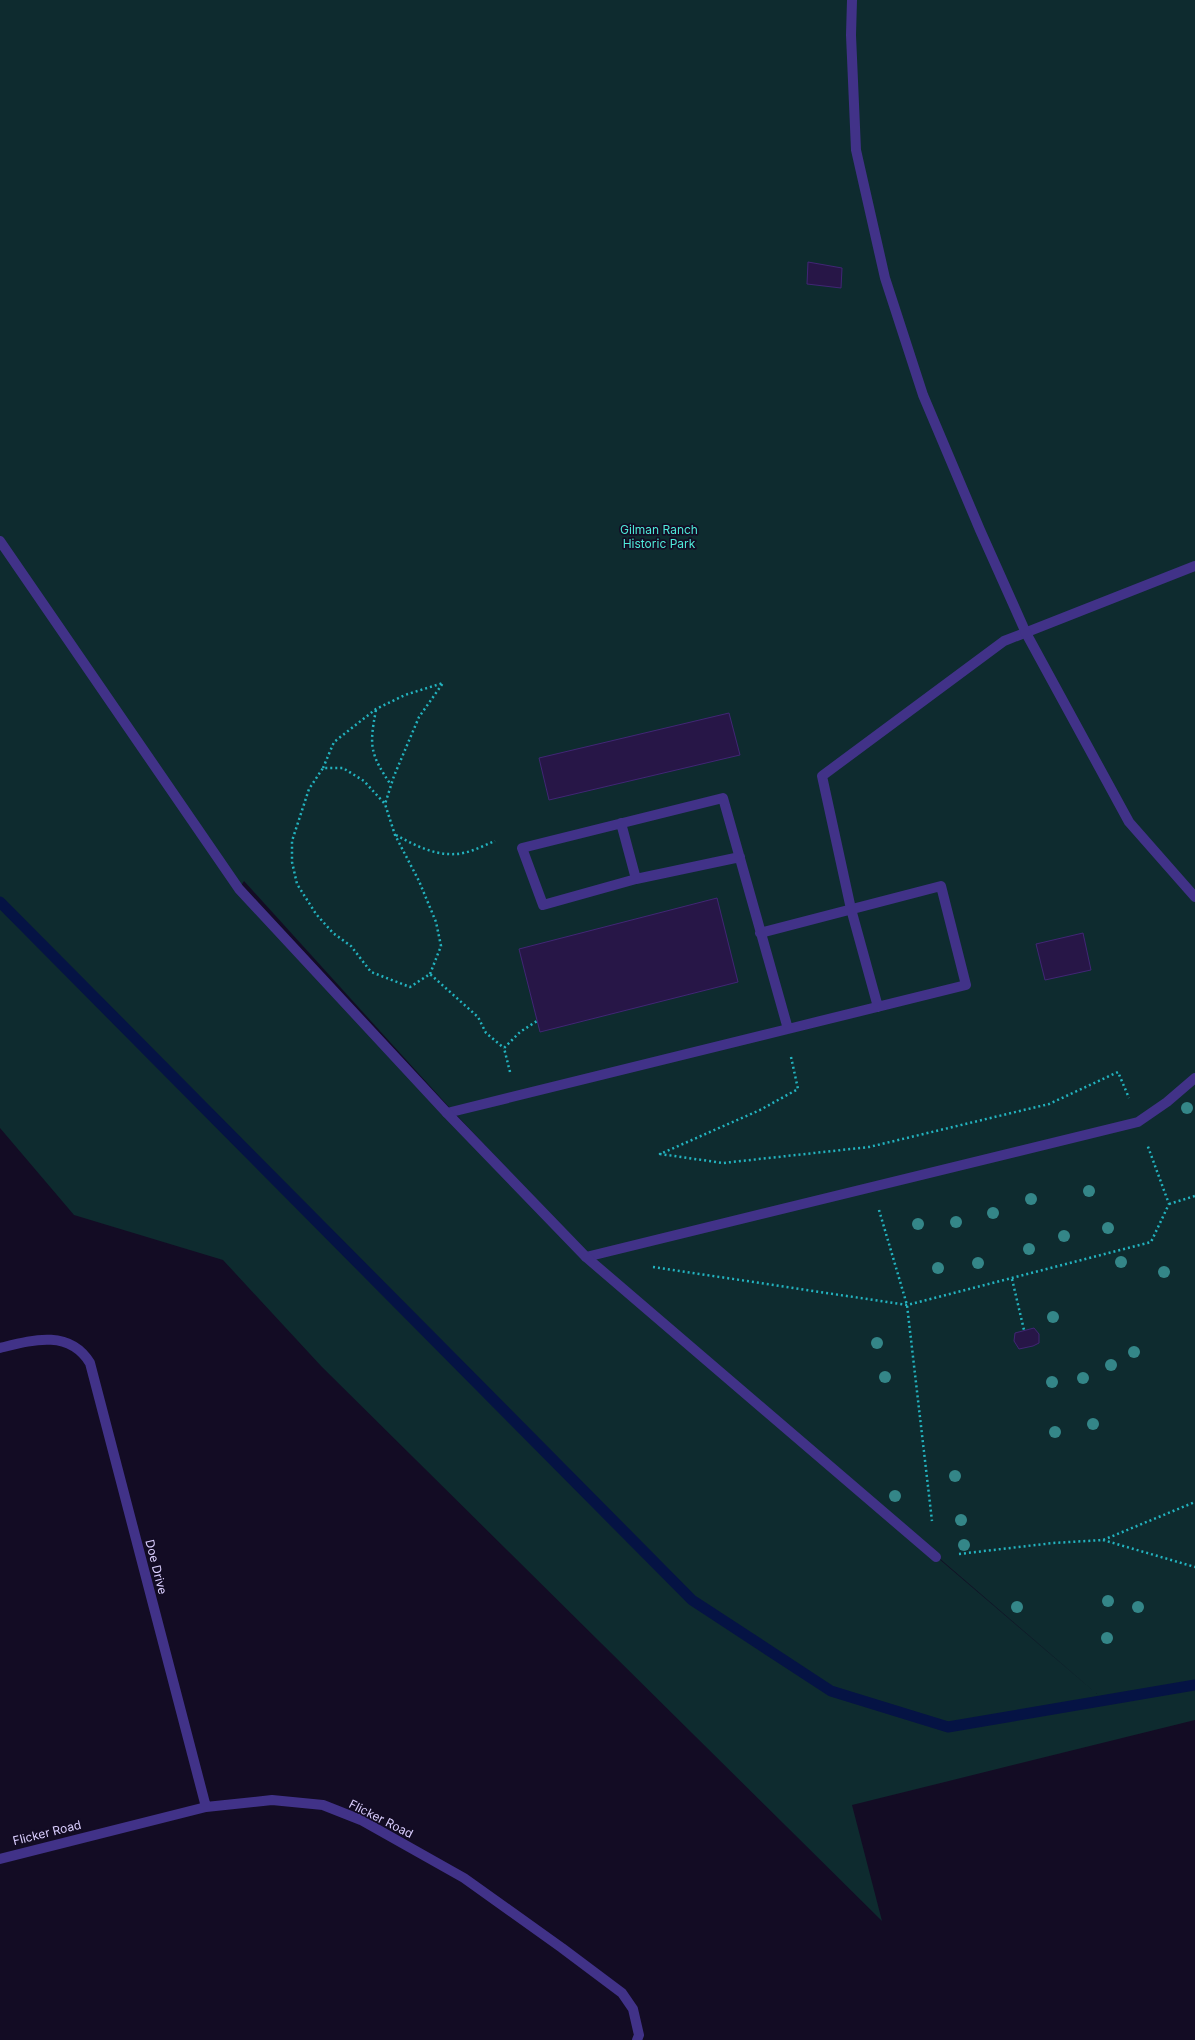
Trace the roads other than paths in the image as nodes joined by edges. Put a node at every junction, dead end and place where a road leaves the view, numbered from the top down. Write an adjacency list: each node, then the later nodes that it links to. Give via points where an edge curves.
1 (852, 0): 4 (street, via 856,150 885,278 923,395)
2 (0, 541): 14 (street, via 239,889)
3 (1195, 566): 4 (street)
4 (1026, 633): 8 (street, via 1129,822); 9 (street, via 1004,641 822,776)
5 (621, 823): 6 (street, via 723,798); 7 (street); 7 (street, via 522,848 543,905)
6 (740, 857): 7 (street); 10 (street)
7 (636, 879)
8 (1195, 897)
9 (851, 909): 10 (street); 11 (street); 11 (street, via 941,886 966,985)
10 (760, 933): 12 (street)
11 (878, 1007): 12 (street)
12 (788, 1030): 14 (street)
13 (1195, 1078): 15 (street, via 1138,1122)
14 (447, 1113): 15 (street)
15 (586, 1257): 17 (street)
16 (0, 1348): 18 (street, Doe Drive, via 46,1338 82,1350 90,1363)
17 (936, 1557)
18 (206, 1807): 19 (street, Flicker Road); 20 (street, Flicker Road, via 272,1800 323,1805 361,1820 470,1883 622,1993 633,2009 639,2034)
19 (0, 1859)
20 (637, 2040)

